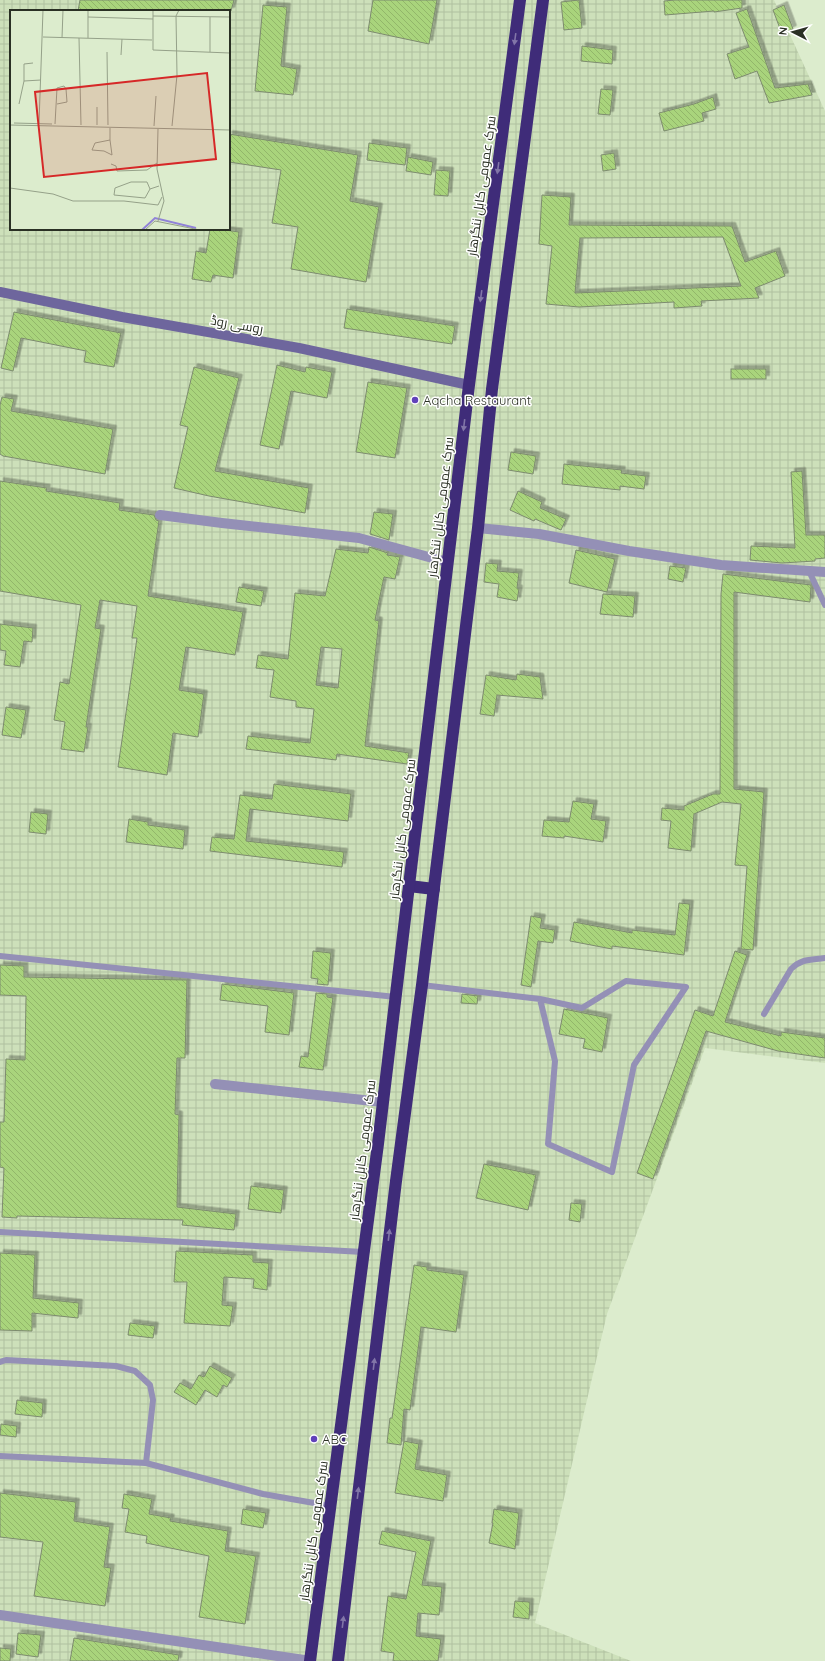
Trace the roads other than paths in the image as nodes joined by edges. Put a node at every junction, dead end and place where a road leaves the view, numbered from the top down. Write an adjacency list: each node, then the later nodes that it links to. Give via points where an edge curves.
1 (520, 0): 4 (highway, سرک عمومی کابل ننگرهار, one-way to 4)
2 (543, 0): 6 (highway, via 492,389)
3 (0, 292): 4 (main road, روسی روڈ, via 122,317 299,348)
4 (469, 385): 7 (highway, سرک عمومی کابل ننگرهار, one-way to 7)
5 (160, 515): 7 (street, via 359,538)
6 (478, 528): 8 (street, via 539,534 721,565); 12 (highway)
7 (447, 562): 11 (highway, سرک عمومی کابل ننگرهار)
8 (809, 571): 9 (street); 10 (lane)
9 (825, 572)
10 (825, 605)
11 (409, 886): 12 (highway); 16 (highway, سرک عمومی کابل ننگرهار)
12 (434, 889): 15 (highway)
13 (0, 956): 16 (lane)
14 (825, 958): 18 (lane, via 801,961 795,965)
15 (422, 985): 17 (lane); 29 (highway, one-way to 15)
16 (396, 997): 20 (highway, سرک عمومی کابل ننگرهار)
17 (540, 999): 17 (lane, via 555,1061 548,1144 612,1172 634,1065 686,987 626,981 582,1008)
18 (764, 1014)
19 (215, 1084): 20 (street)
20 (382, 1102): 22 (highway, سرک عمومی کابل ننگرهار)
21 (0, 1232): 22 (lane)
22 (363, 1252): 26 (highway, سرک عمومی کابل ننگرهار)
23 (0, 1362): 25 (lane, via 6,1360 116,1366 135,1371 150,1385 153,1400)
24 (0, 1456): 25 (lane)
25 (146, 1463): 26 (lane, via 263,1494)
26 (330, 1506): 28 (highway, سرک عمومی کابل ننگرهار)
27 (0, 1615): 28 (street)
28 (310, 1661)
29 (338, 1661)

